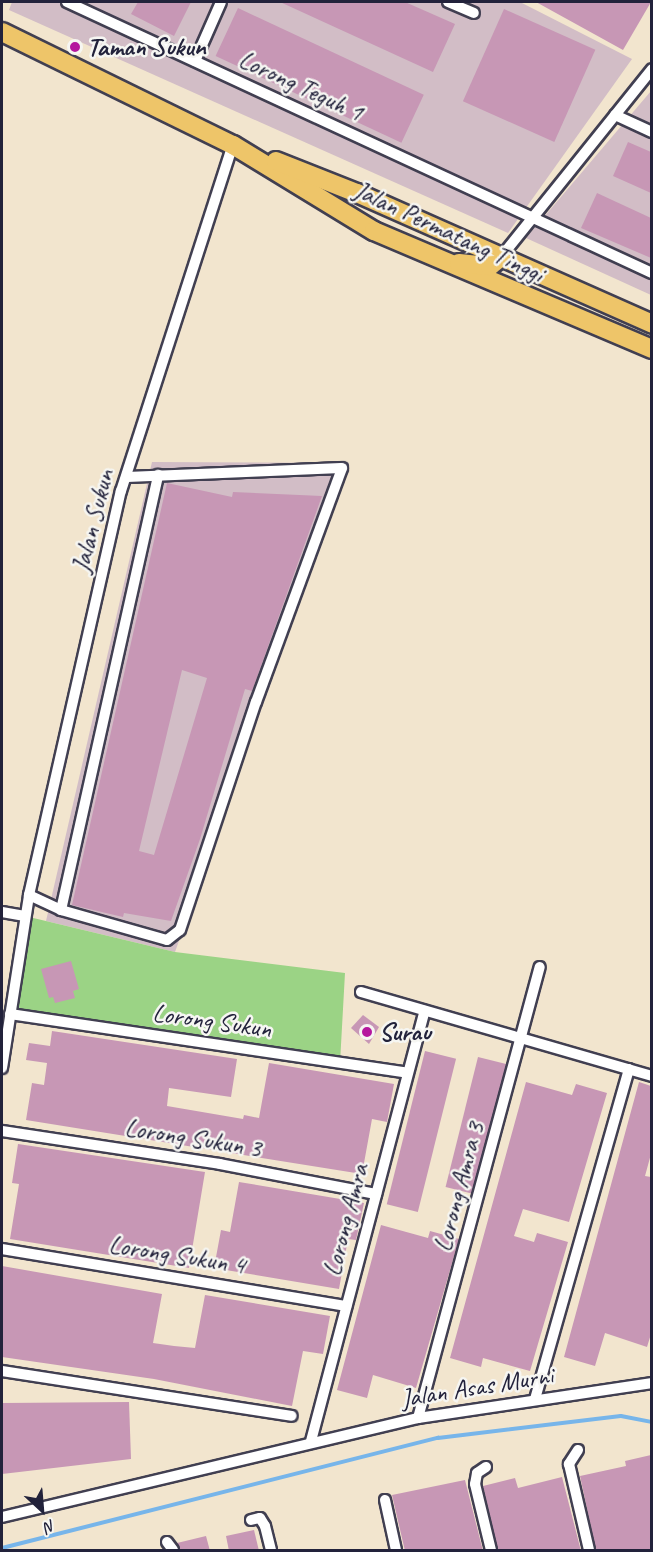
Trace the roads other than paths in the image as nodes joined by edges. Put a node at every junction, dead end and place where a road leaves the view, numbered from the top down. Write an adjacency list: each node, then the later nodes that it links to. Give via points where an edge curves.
1 (67, 2): 6 (street, Lorong Teguh 1)
2 (221, 2): 6 (street)
3 (448, 2): 4 (street)
4 (474, 14)
5 (2, 32): 10 (highway, Jalan Permatang Tinggi)
6 (195, 61): 11 (street, Lorong Teguh 1)
7 (651, 69): 8 (street)
8 (615, 115): 9 (street); 11 (street)
9 (650, 128)
10 (233, 145): 12 (highway, Jalan Permatang Tinggi, via 357,193); 13 (highway, Jalan Permatang Tinggi, via 374,231); 18 (street, Jalan Sukun)
11 (531, 219): 12 (street); 14 (street, Lorong Teguh 1)
12 (501, 257): 13 (highway, via 490,266); 15 (highway, Jalan Permatang Tinggi)
13 (446, 264): 16 (highway, Jalan Permatang Tinggi)
14 (651, 273)
15 (651, 324)
16 (651, 349)
17 (158, 475): 18 (street); 20 (street); 20 (street, via 342,468 256,702 180,930 166,940)
18 (126, 477): 19 (street, Jalan Sukun)
19 (29, 895): 20 (street); 22 (street, Jalan Sukun)
20 (61, 910)
21 (2, 912): 22 (street)
22 (26, 916): 26 (street, Jalan Sukun)
23 (540, 967): 27 (street, Lorong Amra 3)
24 (361, 992): 25 (street)
25 (425, 1011): 27 (street); 30 (street, Lorong Amra)
26 (10, 1014): 28 (street, Jalan Sukun); 30 (street, Lorong Sukun)
27 (523, 1039): 29 (street); 40 (street, Lorong Amra 3)
28 (2, 1068)
29 (629, 1069): 31 (street); 38 (street)
30 (408, 1073): 33 (street, Lorong Amra)
31 (651, 1076)
32 (2, 1131): 33 (street, Lorong Sukun 3, via 220,1164)
33 (376, 1194): 35 (street, Lorong Amra)
34 (2, 1249): 35 (street, Lorong Sukun 4)
35 (346, 1306): 41 (street, Lorong Amra)
36 (2, 1371): 39 (street)
37 (651, 1383): 38 (street, Jalan Asas Murni)
38 (535, 1399): 40 (street, Jalan Asas Murni)
39 (292, 1416)
40 (418, 1418): 41 (street, Jalan Asas Murni)
41 (311, 1441): 45 (street, Jalan Asas Murni)
42 (578, 1450): 50 (street, via 569,1464)
43 (486, 1467): 49 (street, via 477,1473 475,1484)
44 (385, 1500): 48 (street)
45 (2, 1517)
46 (251, 1520): 47 (street, via 260,1518)
47 (271, 1551)
48 (396, 1551)
49 (491, 1551)
50 (588, 1551)

